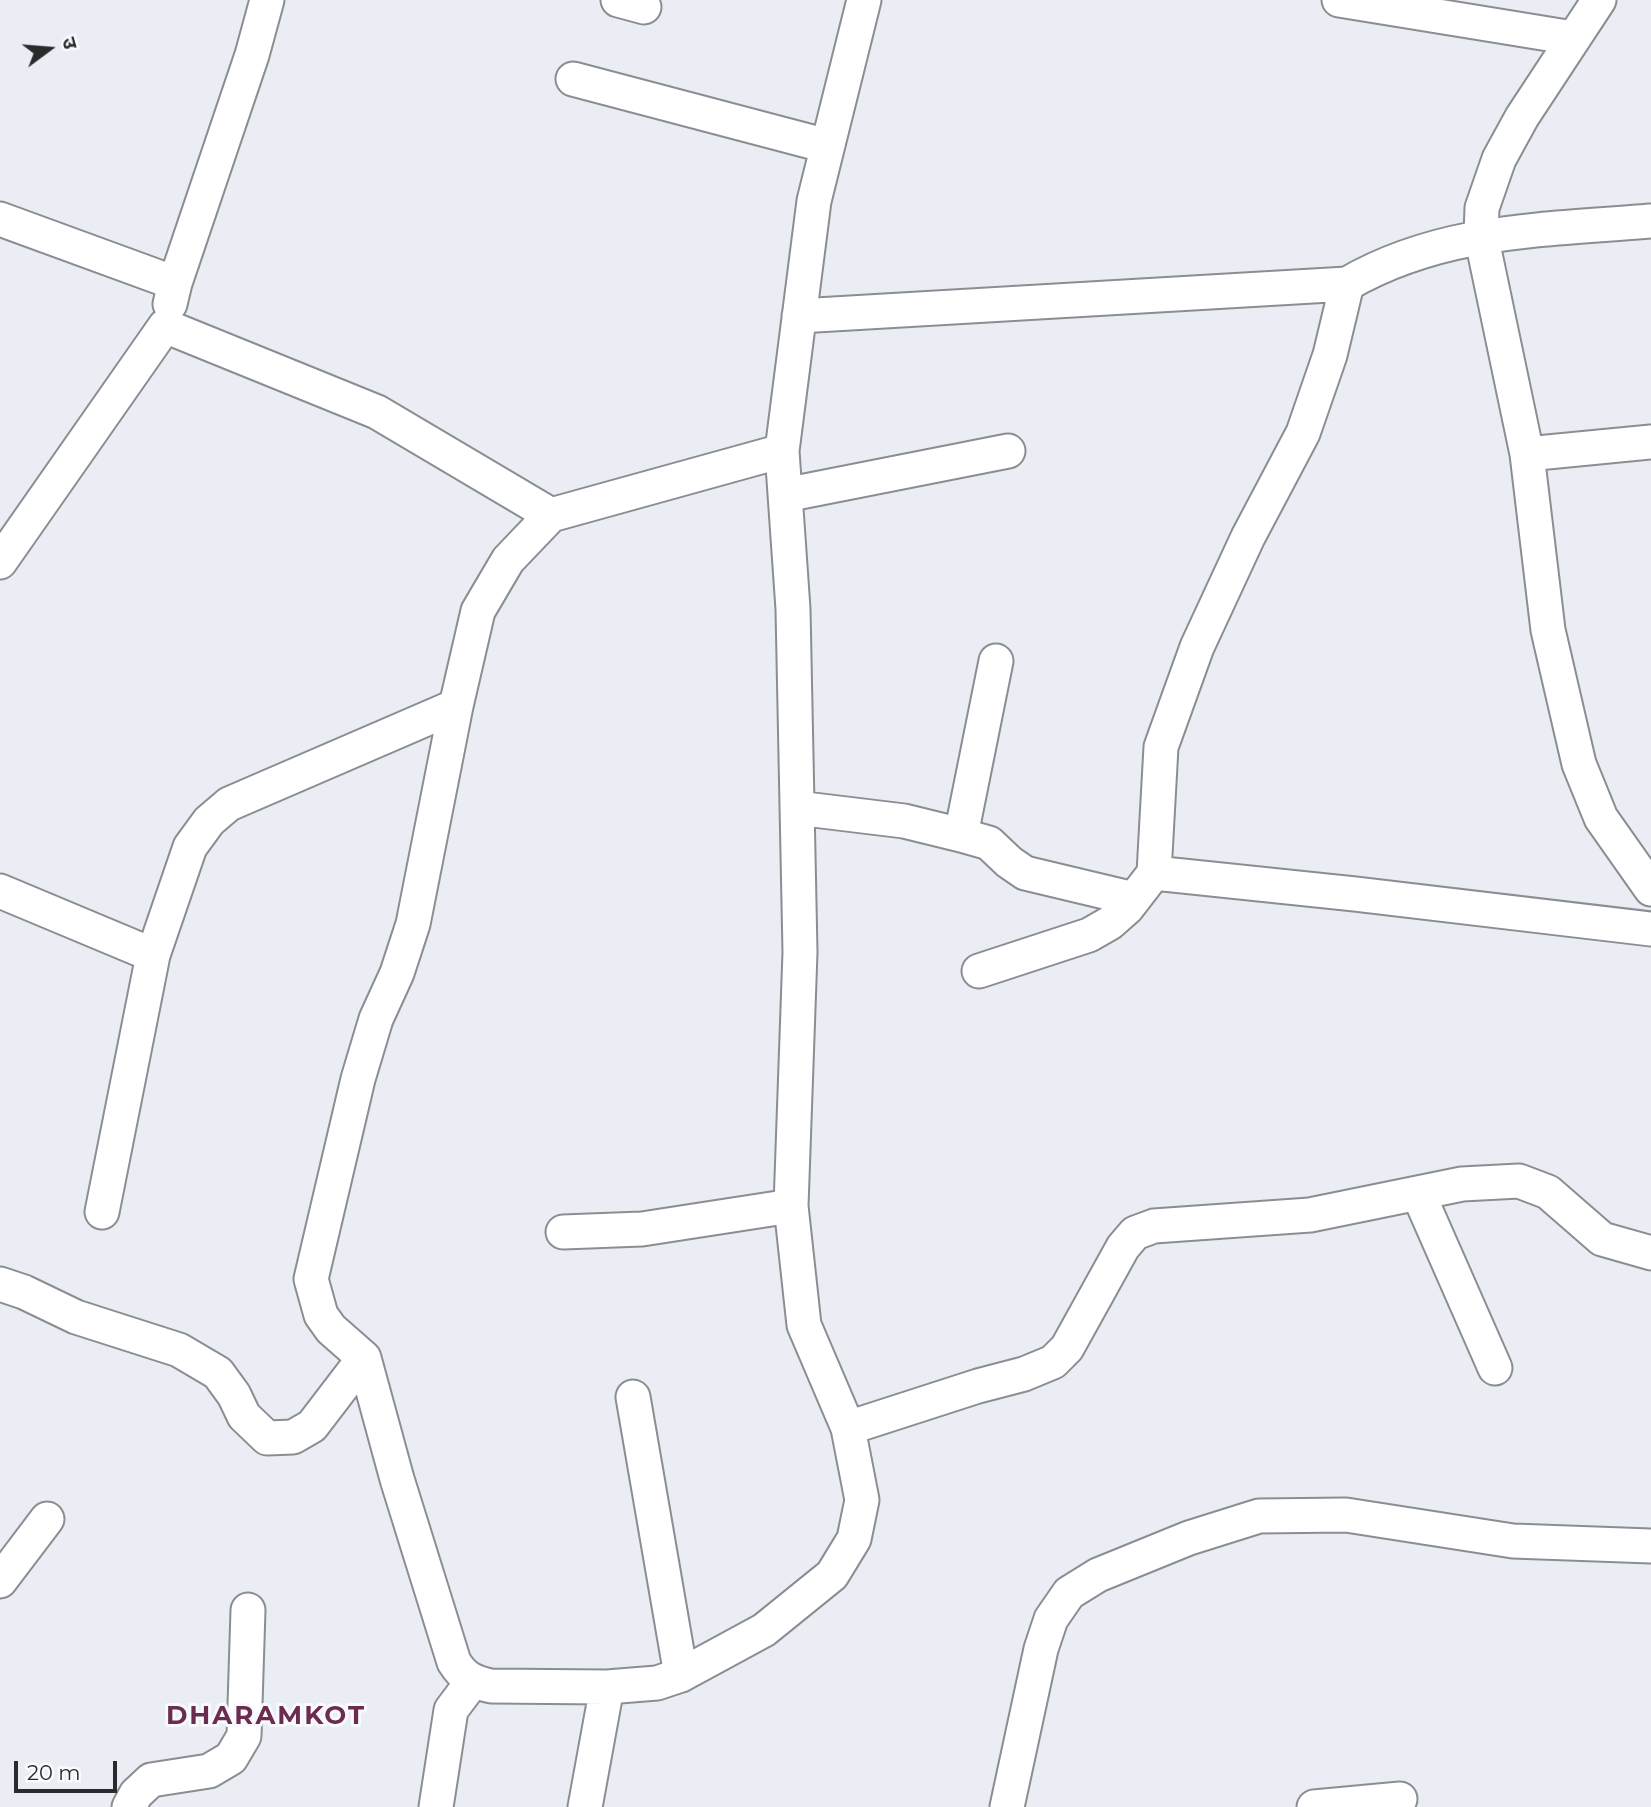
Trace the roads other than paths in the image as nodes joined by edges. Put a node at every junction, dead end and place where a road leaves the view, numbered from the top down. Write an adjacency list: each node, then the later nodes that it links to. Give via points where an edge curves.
1 (267, 0): 11 (street, via 253,55)
2 (864, 0): 7 (street)
3 (1339, 0): 5 (street)
4 (1599, 0): 5 (street)
5 (1573, 38): 10 (street, via 1499,159 1482,208)
6 (573, 79): 7 (street)
7 (828, 146): 13 (street, via 814,201)
8 (0, 219): 11 (street)
9 (1651, 220): 10 (street)
10 (1481, 235): 12 (street, via 1409,254); 18 (street)
11 (175, 283): 14 (street)
12 (1347, 284): 13 (street); 26 (street, via 1330,355 1303,433 1197,647 1161,747)
13 (799, 316): 16 (street)
14 (165, 327): 20 (street, via 377,412); 21 (street)
15 (1651, 442): 18 (street)
16 (782, 451): 19 (street); 20 (street)
17 (1008, 451): 19 (street)
18 (1527, 454): 27 (street, via 1548,631 1580,764 1601,818)
19 (785, 495): 24 (street, via 793,609)
20 (551, 515): 23 (street, via 508,561 478,611)
21 (0, 562)
22 (996, 661): 25 (street)
23 (456, 706): 30 (street, via 229,804 190,847); 38 (street, via 413,924 358,1079 312,1279 321,1315)
24 (797, 808): 25 (street, via 904,821); 33 (street, via 800,952)
25 (961, 835): 26 (street, via 989,843 1024,873)
26 (1144, 886): 29 (street, via 1355,894); 31 (street, via 1110,923 1088,935)
27 (1651, 889)
28 (0, 891): 30 (street)
29 (1651, 929)
30 (153, 955): 34 (street)
31 (979, 971)
32 (1418, 1193): 36 (street, via 1462,1184 1519,1181 1548,1192 1602,1238); 39 (street); 41 (street, via 1310,1215 1154,1226 1135,1233 1109,1270 1067,1348 1054,1362)
33 (791, 1206): 35 (street, via 642,1229); 41 (street, via 804,1325)
34 (103, 1212)
35 (563, 1232)
36 (1651, 1253)
37 (0, 1284): 38 (street, via 76,1317 179,1350 218,1373 244,1416 267,1438 293,1437 312,1426)
38 (364, 1358): 47 (street, via 453,1662)
39 (1495, 1368)
40 (632, 1397): 46 (street)
41 (848, 1428): 46 (street, via 862,1500 854,1539 832,1575 764,1630)
42 (47, 1519): 44 (street)
43 (1651, 1546): 53 (street, via 1513,1541 1346,1515 1259,1516 1109,1570 1069,1593 1051,1619)
44 (0, 1581)
45 (248, 1610): 50 (street, via 244,1736 231,1758 209,1771 151,1780)
46 (681, 1675): 48 (street, via 657,1683)
47 (472, 1682): 48 (street); 51 (street, via 451,1710)
48 (607, 1687): 52 (street)
49 (1400, 1799): 54 (street)
50 (129, 1807)
51 (436, 1807)
52 (585, 1807)
53 (1007, 1807)
54 (1314, 1807)

